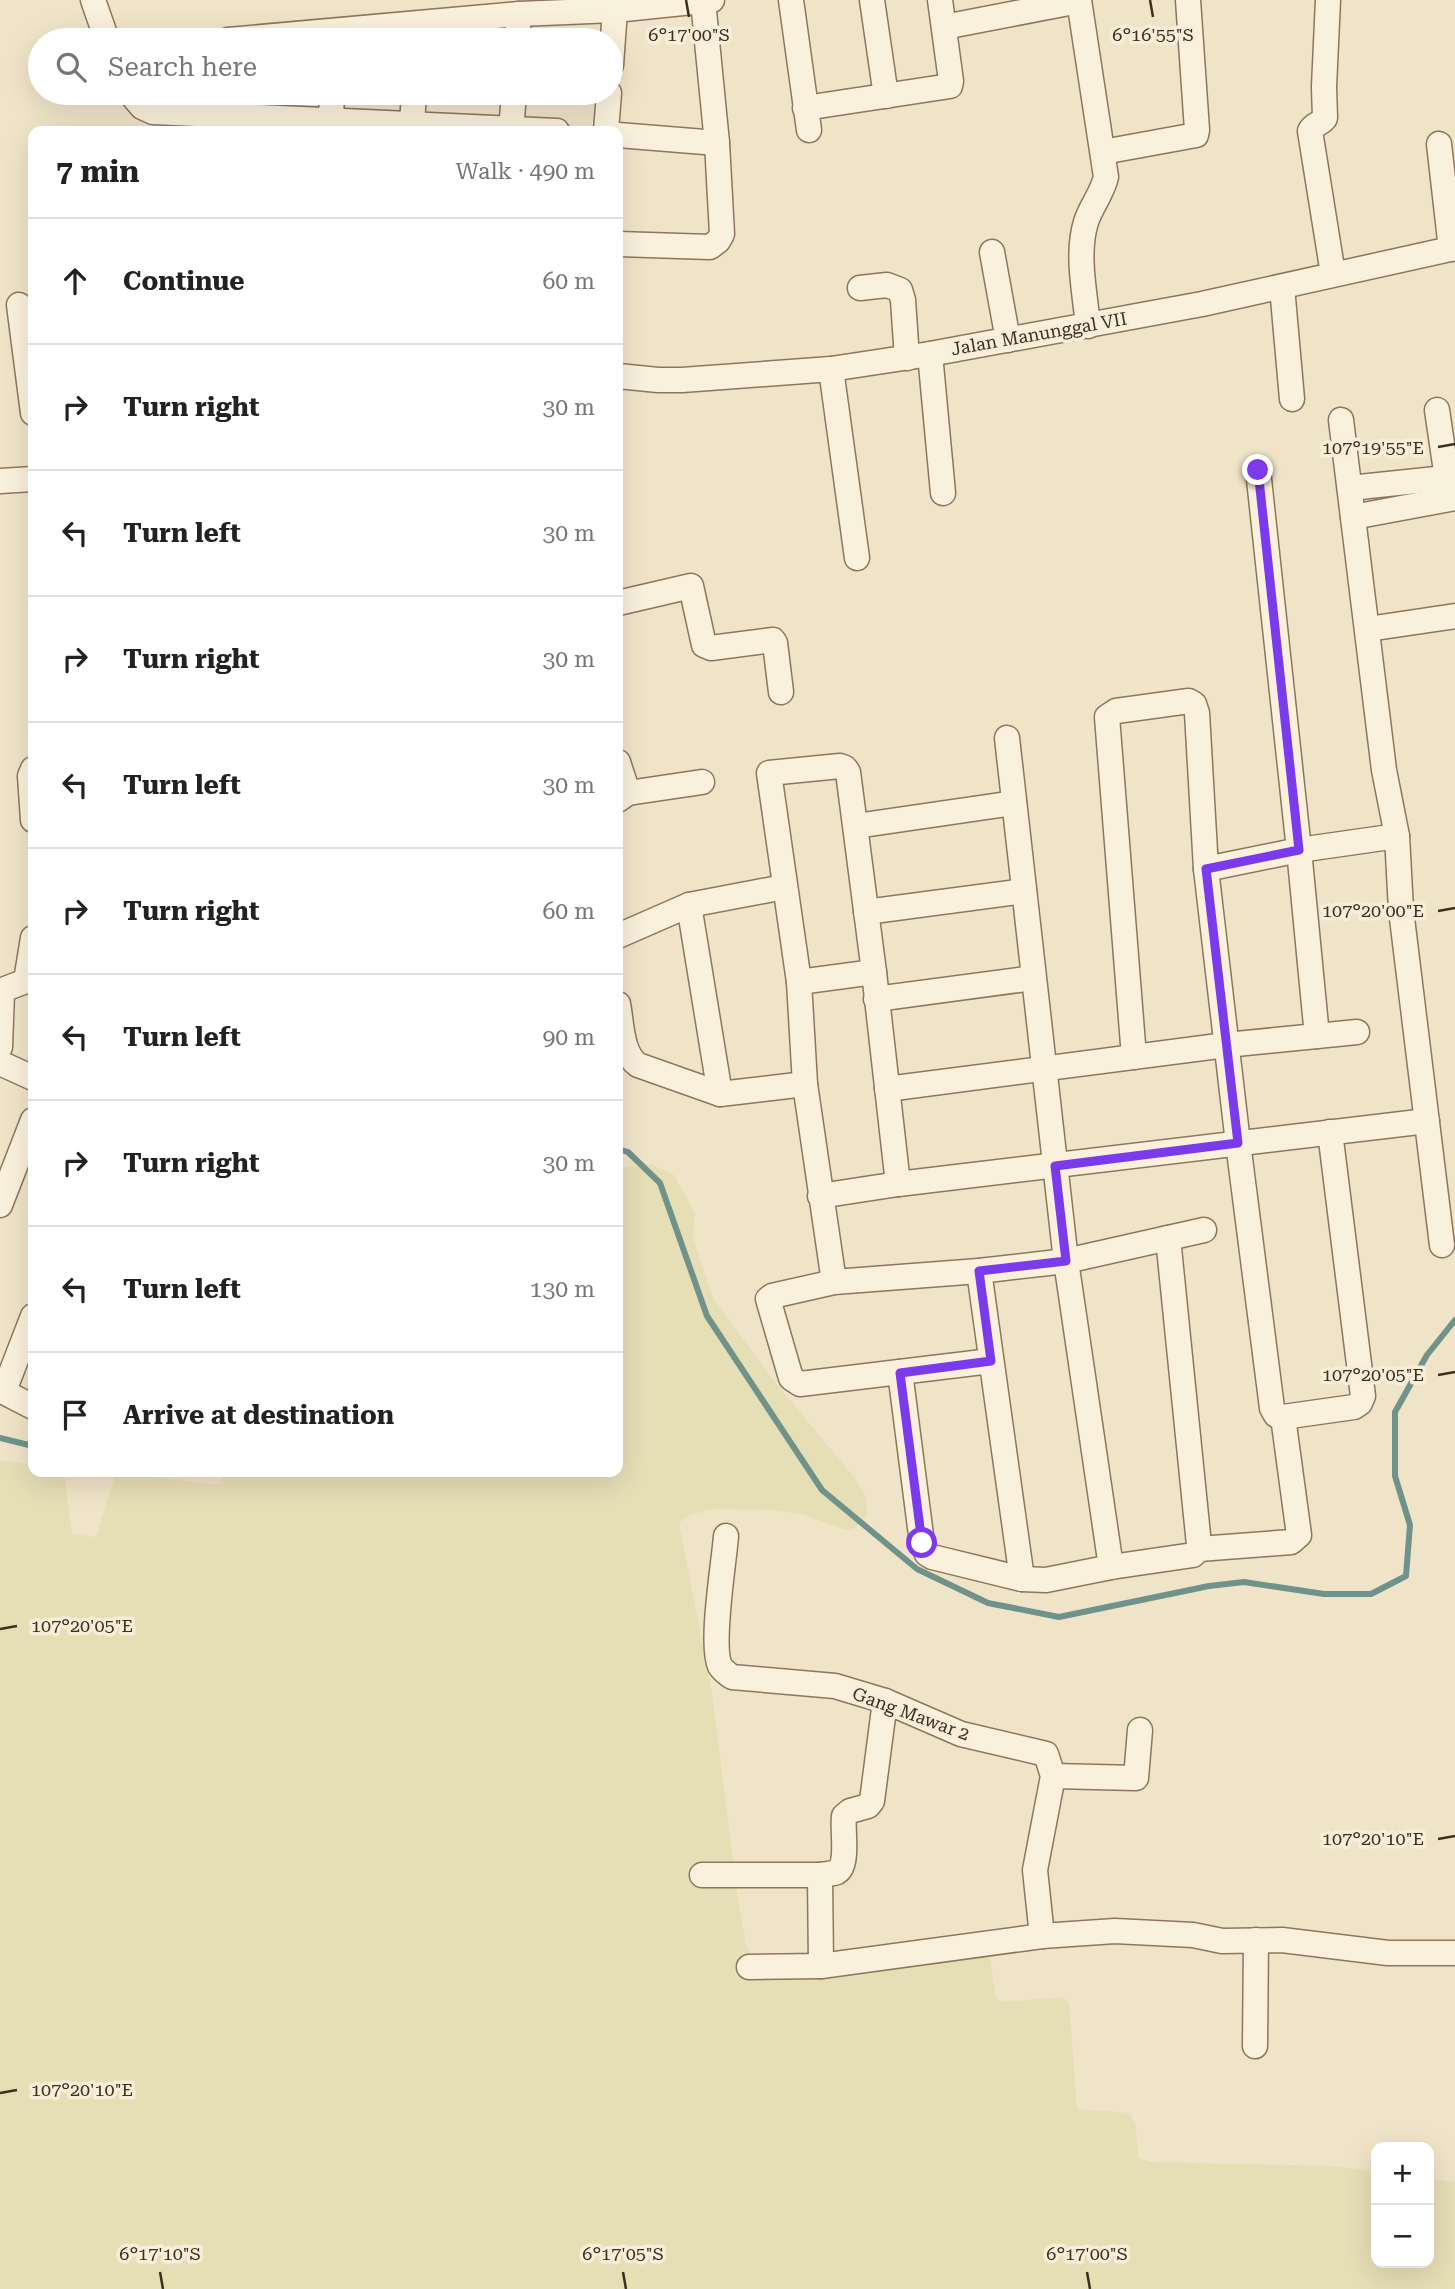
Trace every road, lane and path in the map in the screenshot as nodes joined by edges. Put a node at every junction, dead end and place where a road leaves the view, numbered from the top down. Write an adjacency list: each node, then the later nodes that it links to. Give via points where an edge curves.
1 (93, 0): 12 (street)
2 (791, 0): 16 (street, via 807,119)
3 (873, 0): 16 (street)
4 (940, 0): 11 (street)
5 (1188, 0): 32 (street, via 1196,135)
6 (1328, 0): 36 (street, via 1325,118 1310,131)
7 (708, 1): 9 (street); 30 (street)
8 (1079, 1): 11 (street); 32 (street)
9 (615, 10): 10 (street); 15 (street)
10 (519, 14): 13 (street); 14 (street)
11 (944, 27): 16 (street, via 950,86)
12 (103, 28)
13 (441, 28)
14 (518, 28)
15 (614, 28)
16 (887, 96)
17 (140, 105): 18 (street, via 153,112)
18 (232, 105)
19 (248, 105): 24 (street)
20 (332, 105): 24 (street)
21 (414, 105): 25 (street)
22 (513, 105): 27 (street)
23 (608, 105): 28 (street)
24 (331, 120): 25 (street)
25 (412, 124): 26 (street)
26 (445, 126)
27 (511, 126)
28 (606, 126)
29 (623, 135): 30 (street)
30 (717, 143): 33 (street, via 722,234 718,241 710,247)
31 (1439, 144): 34 (street)
32 (1103, 152): 40 (street, via 1103,190 1082,235)
33 (623, 244)
34 (1453, 249): 36 (street, Jalan Manunggal VII)
35 (992, 252): 41 (street)
36 (1333, 274): 37 (street, Jalan Manunggal VII)
37 (1282, 287): 40 (street, Jalan Manunggal VII); 46 (street)
38 (860, 288): 42 (street, via 887,285 900,290)
39 (18, 305): 45 (street)
40 (1088, 326): 41 (street, Jalan Manunggal VII)
41 (1008, 340): 42 (street, Jalan Manunggal VII)
42 (919, 356): 43 (street, Jalan Manunggal VII); 54 (street)
43 (831, 369): 44 (street, Jalan Manunggal VII, via 682,380); 56 (street)
44 (623, 376)
45 (28, 377)
46 (1292, 399)
47 (1437, 410): 52 (street)
48 (1341, 420): 53 (street)
49 (1258, 470): 67 (street)
50 (28, 479): 51 (street)
51 (0, 481)
52 (1452, 484): 53 (street); 55 (street)
53 (1349, 488): 55 (street)
54 (943, 493)
55 (1353, 517): 59 (street)
56 (857, 558)
57 (623, 602): 60 (street, via 691,586 704,645 773,640)
58 (1455, 616): 59 (street)
59 (1368, 629): 66 (street, via 1384,770)
60 (781, 692)
61 (1007, 738): 64 (street)
62 (689, 785): 63 (street, via 702,782)
63 (623, 797)
64 (1014, 803): 65 (street); 70 (street)
65 (856, 826): 69 (street, via 845,768 769,773); 72 (street)
66 (1397, 836): 67 (street); 91 (street, via 1401,910)
67 (1299, 850): 68 (street); 81 (street)
68 (1206, 869): 82 (street); 84 (street, via 1194,704 1181,701 1116,711 1106,722)
69 (784, 887): 71 (street); 77 (street)
70 (1024, 891): 72 (street); 76 (street)
71 (689, 905): 73 (street); 90 (street)
72 (866, 912): 75 (street)
73 (623, 934)
74 (28, 969): 83 (street, via 26,981 2,993)
75 (874, 972): 77 (street); 78 (street)
76 (1033, 978): 78 (street); 86 (street)
77 (799, 982): 88 (street)
78 (876, 999): 89 (street)
79 (1357, 1032): 81 (street)
80 (623, 1033): 90 (street, via 632,1060)
81 (1317, 1036): 82 (street)
82 (1226, 1045): 84 (street); 94 (street)
83 (0, 1047)
84 (1134, 1057): 86 (street)
85 (0, 1063): 87 (street)
86 (1043, 1068): 89 (street); 95 (street)
87 (28, 1077)
88 (805, 1084): 90 (street); 98 (street)
89 (887, 1089): 96 (street)
90 (720, 1094)
91 (1427, 1121): 92 (street); 97 (street)
92 (1330, 1132): 94 (street); 111 (street, via 1363,1396 1354,1407)
93 (28, 1133): 99 (street)
94 (1238, 1143): 95 (street); 111 (street, via 1272,1408)
95 (1055, 1166): 96 (street); 103 (street)
96 (898, 1184): 98 (street)
97 (1446, 1195): 102 (street)
98 (820, 1196): 105 (street)
99 (0, 1205)
100 (1204, 1230): 101 (street)
101 (1168, 1238): 103 (street); 113 (street)
102 (1442, 1245)
103 (1066, 1261): 104 (street); 114 (street)
104 (979, 1271): 105 (street); 107 (street)
105 (834, 1282): 108 (street, via 768,1299 793,1381 804,1385)
106 (28, 1328): 109 (street)
107 (991, 1361): 108 (street); 115 (street)
108 (900, 1373): 115 (street, via 924,1549 936,1559)
109 (2, 1390): 110 (street)
110 (28, 1403)
111 (1283, 1417): 113 (street, via 1299,1535 1291,1542)
112 (726, 1536): 116 (street, Gang Mawar 2, via 716,1637 725,1673 835,1686)
113 (1199, 1549): 114 (street, via 1189,1556)
114 (1111, 1567): 115 (street, via 1052,1580)
115 (1022, 1579)
116 (886, 1701): 118 (street, Gang Mawar 2, via 961,1734 1046,1754); 120 (street, via 872,1801 844,1816 843,1866 835,1873)
117 (1140, 1730): 118 (street, via 1136,1778)
118 (1053, 1776): 121 (street, via 1035,1870)
119 (702, 1875): 120 (street)
120 (820, 1875): 124 (street)
121 (1042, 1936): 122 (street, via 1115,1931); 124 (street)
122 (1256, 1940): 123 (street, via 1388,1954); 126 (street)
123 (1455, 1954)
124 (821, 1966): 125 (street)
125 (749, 1967)
126 (1255, 2046)

